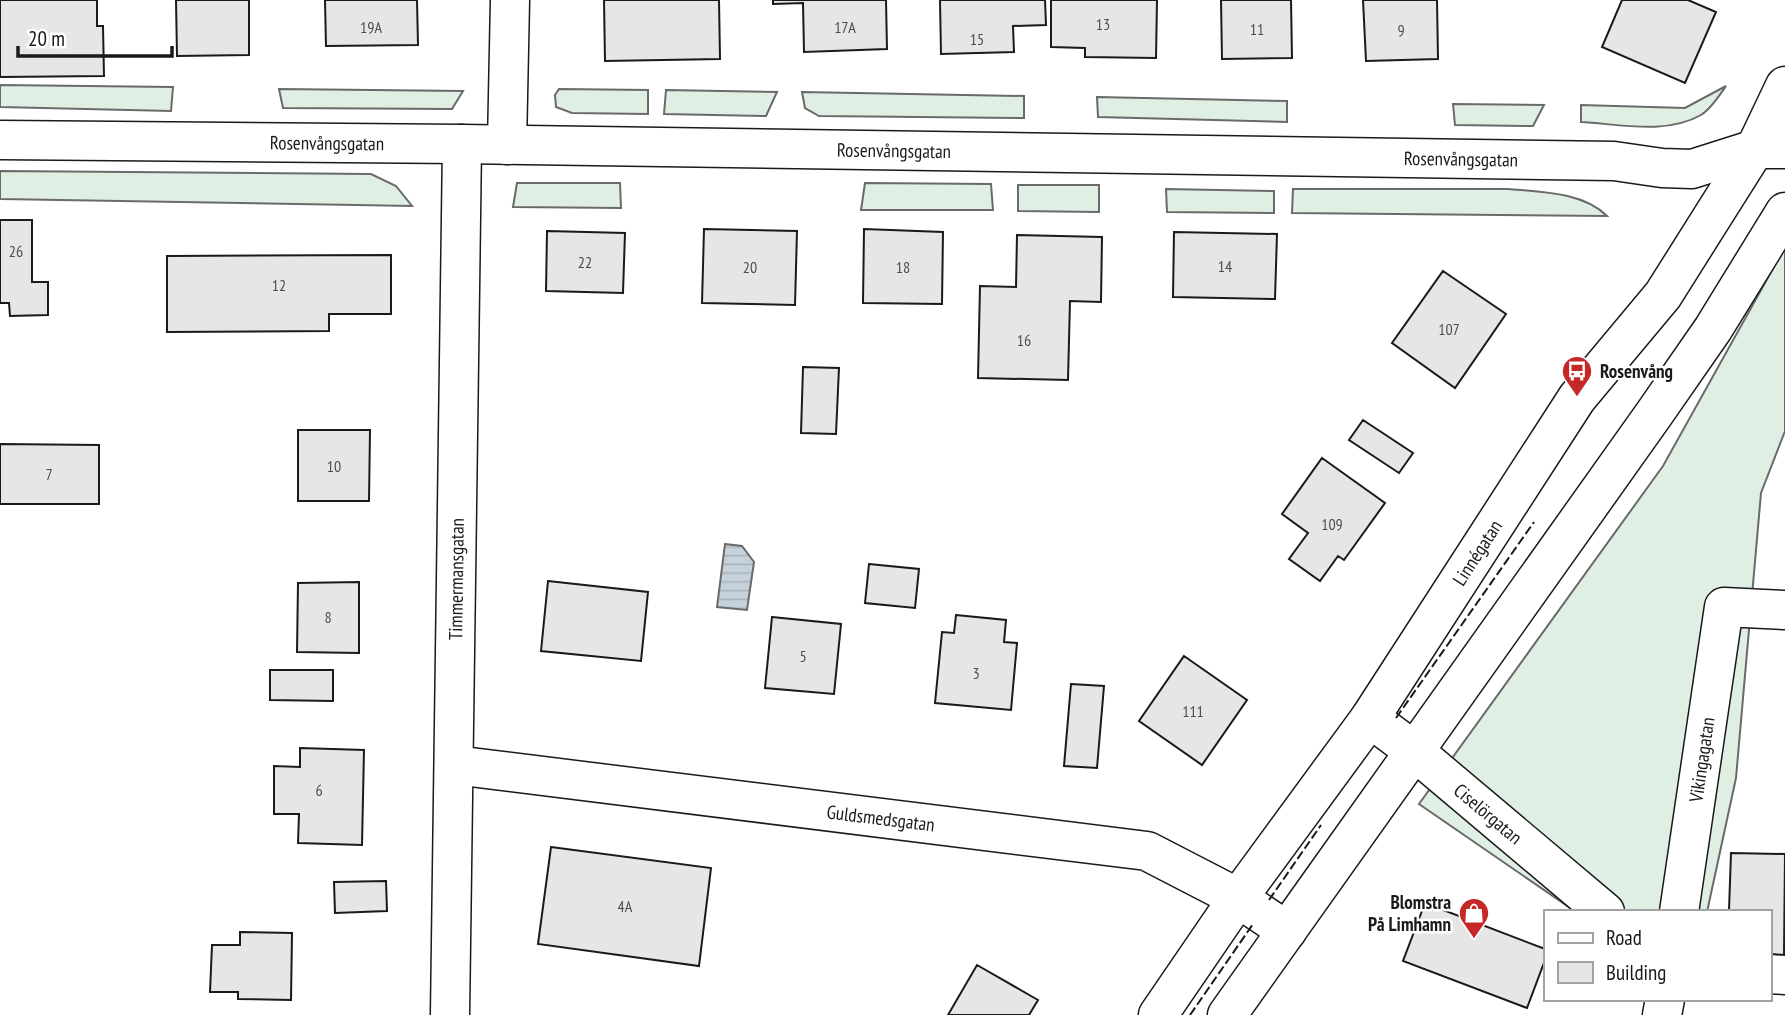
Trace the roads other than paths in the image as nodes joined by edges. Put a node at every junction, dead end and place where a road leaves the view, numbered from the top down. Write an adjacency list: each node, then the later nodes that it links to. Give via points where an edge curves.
1 (510, 0): 5 (street)
2 (1785, 86): 6 (street, Linnégatan)
3 (0, 140): 4 (street, Rosenvångsgatan)
4 (462, 144): 5 (street, Rosenvångsgatan); 11 (street, Timmermansgatan)
5 (507, 145): 6 (street, Rosenvångsgatan, via 1600,161 1692,169)
6 (1770, 149): 9 (street, Linnégatan, via 1662,295 1577,398)
7 (1785, 212): 10 (street, via 1713,329)
8 (1785, 610): 14 (street, Vikingagatan, via 1724,607)
9 (1370, 718): 10 (street, Ciselörgatan); 12 (street, Linnégatan)
10 (1414, 751): 13 (street, Ciselörgatan); 15 (street)
11 (454, 765): 12 (street, Guldsmedsgatan, via 1147,851); 16 (street, Timmermansgatan)
12 (1238, 898): 15 (street, Guldsmedsgatan); 17 (street, Linnégatan)
13 (1603, 910)
14 (1679, 910)
15 (1287, 931): 18 (street)
16 (450, 1015)
17 (1158, 1015)
18 (1227, 1015)

